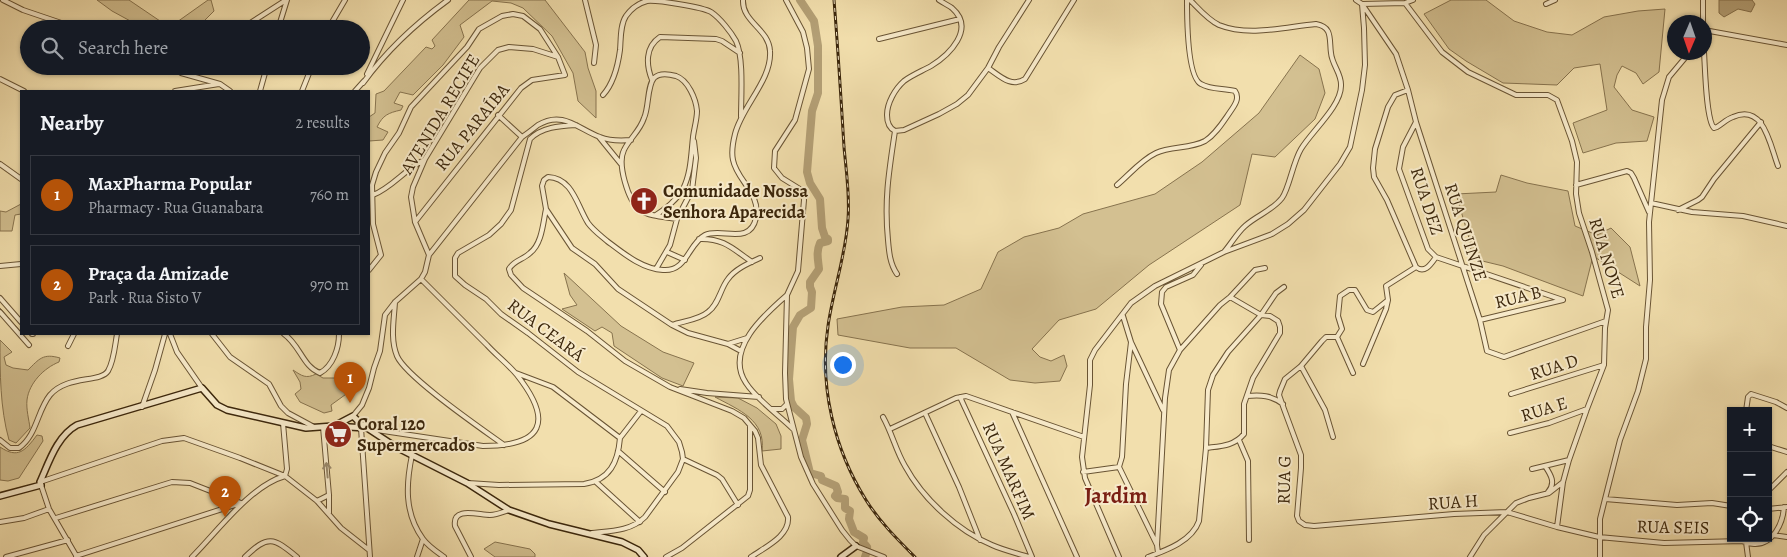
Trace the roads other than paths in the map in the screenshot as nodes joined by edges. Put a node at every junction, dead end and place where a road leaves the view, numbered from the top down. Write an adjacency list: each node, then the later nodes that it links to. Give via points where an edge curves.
1 (3, 0): 22 (street)
2 (286, 0): 23 (street); 24 (street)
3 (345, 0): 25 (street)
4 (403, 0): 34 (street)
5 (448, 0): 36 (street, via 400,39)
6 (585, 0): 33 (street, via 596,44)
7 (743, 0): 55 (street, via 746,16 767,38 770,50 768,68)
8 (786, 0): 99 (street, via 803,32 809,68 795,120 775,151 774,161 778,174 804,194 798,271)
9 (939, 0): 21 (street, via 953,9)
10 (1029, 0): 35 (street)
11 (1074, 0): 35 (street, via 1025,79 1011,82)
12 (1188, 0): 69 (street, via 1188,41 1195,80 1208,87 1236,91 1237,99 1206,140 1148,157); 82 (street, via 1218,24 1230,28 1254,31 1323,25 1329,34 1331,55 1342,85 1337,101 1301,149 1284,197 1245,226)
13 (1356, 0): 18 (street)
14 (1413, 0): 17 (street)
15 (1555, 0): 19 (street)
16 (1703, 0): 20 (street)
17 (1405, 3): 18 (street); 70 (street, RUA NOVE, via 1450,60 1516,96 1542,95 1556,100 1576,152)
18 (1362, 4): 52 (street, via 1396,54); 82 (street, via 1365,65 1350,147 1322,189 1288,224 1272,234)
19 (1546, 4)
20 (1703, 15)
21 (960, 19): 27 (street); 59 (street, via 962,28 954,47 896,90 887,112 887,121)
22 (53, 20)
23 (255, 20)
24 (280, 20)
25 (333, 20)
26 (1712, 31): 28 (street)
27 (879, 39)
28 (1787, 45)
29 (740, 53): 43 (street, via 716,39 660,36 652,42 649,54 648,68); 53 (street, via 733,36 711,12 662,2 639,4 624,20 618,61 609,88); 55 (street)
30 (558, 57): 54 (street, RUA PARAÍBA, via 565,75 532,80 521,88); 64 (street, AVENIDA RECIFE, via 519,47 498,50 480,68); 71 (street, via 540,29 524,16 502,16 479,29 467,47 411,107 376,172)
31 (1684, 60): 72 (street, via 1667,82 1662,100)
32 (1705, 60): 57 (street, via 1712,127 1747,113)
33 (594, 62)
34 (370, 67)
35 (988, 68): 59 (street, via 968,96 957,104 904,130)
36 (370, 73)
37 (188, 75): 45 (street)
38 (264, 75): 49 (street)
39 (308, 75): 50 (street)
40 (366, 75): 44 (street)
41 (368, 75): 44 (street)
42 (0, 79): 46 (street)
43 (652, 80): 60 (street, via 662,74 676,76 684,82 697,112); 63 (street, via 646,115)
44 (362, 83): 51 (street)
45 (220, 84): 47 (street); 48 (street)
46 (22, 90)
47 (181, 90)
48 (229, 90)
49 (260, 90)
50 (302, 90)
51 (356, 90)
52 (1408, 90): 56 (street); 92 (street, via 1395,95 1388,107 1375,149 1373,168 1374,177)
53 (603, 95)
54 (498, 116): 61 (street); 78 (street, RUA PARAÍBA)
55 (741, 117): 80 (street, via 732,154 735,166 755,201 756,220 747,232 740,235 712,233)
56 (1416, 122): 84 (street, RUA DEZ, via 1403,147 1399,169 1428,248); 90 (street, RUA QUINZE)
57 (1762, 122): 67 (street); 74 (street, via 1702,197)
58 (576, 125): 61 (street, via 566,120 551,121 539,124); 62 (street); 149 (street, RUA CEARÁ, via 534,134 511,210 488,235 458,253 455,276 578,372)
59 (895, 131): 96 (street, via 885,215 891,263)
60 (693, 136): 76 (street, via 683,189 678,198); 77 (street, via 694,179 690,196)
61 (522, 137): 83 (street)
62 (599, 137): 63 (street, via 614,141); 66 (street)
63 (630, 140): 66 (street)
64 (425, 159): 71 (street, via 385,190); 78 (street, AVENIDA RECIFE, via 411,198)
65 (0, 164): 68 (street)
66 (621, 164): 76 (street, via 633,202 640,210)
67 (1778, 166)
68 (20, 178)
69 (1117, 185)
70 (1576, 185): 75 (street, via 1623,171 1631,173); 112 (street, RUA NOVE, via 1578,213 1608,305)
71 (373, 195): 94 (street, via 373,224 381,255)
72 (1651, 203): 74 (street); 75 (street)
73 (546, 209): 95 (street, via 544,180 558,178 566,184 592,228 629,257); 113 (street, via 572,248 595,264 618,289); 136 (street, via 538,243 529,255 512,263 511,275 523,288 587,331 617,356)
74 (1678, 210): 79 (street, via 1743,216)
75 (1650, 214): 192 (street, via 1646,359)
76 (656, 216): 77 (street)
77 (677, 219): 81 (street)
78 (415, 222): 83 (street, AVENIDA RECIFE)
79 (1787, 226)
80 (699, 239): 86 (street); 87 (street, via 712,238)
81 (667, 252): 86 (street); 95 (street)
82 (1224, 252): 89 (street)
83 (429, 255): 97 (street)
84 (1436, 257): 90 (street, RUA DEZ); 92 (street, via 1428,268 1421,270)
85 (760, 258): 87 (street)
86 (685, 260): 95 (street, via 671,270)
87 (752, 262): 113 (street, via 727,279 708,312)
88 (20, 264): 91 (street)
89 (1203, 264): 109 (street, via 1149,290 1132,303); 129 (street, via 1193,274 1162,292 1161,304)
90 (1463, 265): 103 (street, RUA DEZ); 110 (street, RUA QUINZE)
91 (0, 266)
92 (1416, 267): 102 (street, via 1386,286)
93 (1265, 268): 100 (street, via 1255,270)
94 (370, 269)
95 (656, 269)
96 (897, 274)
97 (421, 279): 104 (street); 134 (street)
98 (1284, 287): 108 (street)
99 (787, 295): 105 (street); 106 (street)
100 (1230, 297): 108 (street); 129 (street)
101 (0, 298): 111 (street)
102 (1388, 300): 122 (street, via 1370,312 1355,290 1340,296 1338,316 1342,329); 131 (street)
103 (1562, 300): 110 (street, RUA B)
104 (395, 302): 153 (street, via 385,315 380,351 369,388 362,406); 169 (street, via 394,343 399,360 429,388)
105 (776, 304): 106 (street); 123 (street)
106 (787, 309): 142 (street, via 785,373)
107 (0, 312): 127 (street)
108 (1261, 315): 139 (street, via 1278,321 1280,333 1253,378); 171 (street, via 1228,352 1213,376 1207,396)
109 (1123, 316): 125 (street); 164 (street, via 1090,360)
110 (1480, 320): 112 (street, RUA QUINZE, via 1486,351 1504,356)
111 (20, 321)
112 (1606, 321): 132 (street, RUA NOVE)
113 (672, 325): 126 (street)
114 (74, 335): 128 (street)
115 (117, 335): 167 (street, via 107,373 71,381 56,389 43,406 32,433 19,448 10,448)
116 (165, 335): 144 (street)
117 (170, 335): 137 (street, via 177,352)
118 (213, 335): 159 (street, via 230,357 269,384 288,413)
119 (286, 335): 124 (street)
120 (296, 335): 124 (street)
121 (339, 335): 124 (street, via 330,365 320,373 309,366)
122 (1338, 337): 133 (street, via 1326,337); 135 (street)
123 (747, 338): 126 (street); 130 (street)
124 (293, 340)
125 (1131, 342): 151 (street); 178 (street)
126 (728, 344): 130 (street)
127 (28, 345)
128 (68, 346)
129 (1180, 350): 151 (street, via 1169,370)
130 (741, 351): 140 (street, via 742,375)
131 (1363, 364)
132 (1604, 365): 138 (street, RUA D); 148 (street, RUA NOVE)
133 (1301, 366): 143 (street, via 1281,385 1279,395); 165 (street, via 1325,410)
134 (516, 373): 166 (street, via 554,387); 169 (street, via 533,400 538,412 538,425 528,438)
135 (1353, 373)
136 (670, 387): 140 (street); 156 (street, via 732,411)
137 (202, 388): 144 (street); 155 (street, via 217,405 227,410)
138 (1512, 394)
139 (1247, 396): 143 (street, via 1265,395); 168 (street, via 1244,434)
140 (759, 397): 147 (street)
141 (960, 397): 150 (street, via 971,396); 152 (street); 236 (street, RUA MARFIM, via 1014,514)
142 (788, 404): 147 (street, via 782,409); 161 (street)
143 (1283, 404): 206 (street, RUA G, via 1300,455 1297,516)
144 (142, 407): 186 (street, via 70,429 52,455)
145 (1747, 407): 146 (street, via 1748,397 1752,394)
146 (1787, 408)
147 (772, 409): 161 (street)
148 (1586, 409): 163 (street, RUA E); 176 (street, RUA NOVE)
149 (641, 411): 166 (street); 175 (street, RUA CEARÁ, via 667,426 674,434)
150 (1012, 412): 164 (street); 237 (street)
151 (1164, 412): 218 (street)
152 (925, 413): 162 (street); 214 (street)
153 (353, 416): 157 (street); 158 (street)
154 (883, 417): 162 (street)
155 (282, 423): 159 (street); 182 (street)
156 (750, 424): 195 (street, via 750,490); 233 (street, via 758,438 763,472 788,517 787,528 782,534)
157 (336, 425): 158 (street); 160 (street)
158 (363, 427): 169 (street, via 482,446); 174 (street); 220 (street)
159 (316, 428): 160 (street)
160 (323, 428): 190 (street, one-way to 160)
161 (794, 429): 219 (street, via 801,457 814,484 842,530)
162 (890, 429): 214 (street, via 905,466 926,496)
163 (1510, 434)
164 (1084, 436): 180 (street)
165 (1332, 437)
166 (620, 438): 172 (street)
167 (0, 440)
168 (1239, 440): 171 (street); 215 (street, via 1248,461)
169 (504, 445)
170 (1772, 447): 173 (street)
171 (1206, 448): 221 (street, via 1199,521 1192,534)
172 (618, 451): 183 (street, via 612,468); 188 (street)
173 (1787, 452)
174 (412, 455): 185 (street); 212 (street, via 407,491 414,521)
175 (683, 459): 188 (street); 195 (street, via 722,479)
176 (1569, 460): 177 (street); 184 (street, RUA NOVE)
177 (1545, 466): 179 (street); 189 (street, via 1552,484)
178 (1119, 467): 180 (street); 218 (street)
179 (1532, 469)
180 (1083, 472): 238 (street)
181 (1787, 472): 187 (street)
182 (286, 476): 186 (street, via 184,438 162,441); 193 (street); 194 (street, via 276,479)
183 (596, 482): 185 (street, via 573,485); 205 (street)
184 (1563, 482): 189 (street); 207 (street, RUA NOVE)
185 (467, 483): 200 (street)
186 (40, 484): 191 (street); 198 (street)
187 (1772, 487)
188 (665, 492): 205 (street)
189 (1546, 494): 201 (street, via 1522,500)
190 (329, 495): 193 (street); 202 (street)
191 (0, 496)
192 (1605, 499): 196 (street); 210 (street)
193 (317, 500): 202 (street)
194 (241, 503): 203 (street, via 190,483 172,482); 223 (street); 224 (street)
195 (738, 505): 232 (street)
196 (1727, 505)
197 (1785, 507): 199 (street); 209 (street)
198 (49, 509): 203 (street); 204 (street)
199 (1772, 509)
200 (509, 510): 208 (street, via 549,524); 230 (street, via 495,515 473,512 457,517 455,526)
201 (1507, 512): 206 (street, RUA H); 207 (street, RUA H); 240 (street, via 1484,535)
202 (329, 513): 220 (street, via 341,528)
203 (56, 518): 213 (street)
204 (0, 522)
205 (640, 522): 208 (street, via 615,531)
206 (1305, 525)
207 (1557, 527): 210 (street, RUA H)
208 (590, 533): 231 (street, via 622,542)
209 (1773, 535): 211 (street)
210 (1599, 536): 216 (street, RUA SEIS, via 1664,543); 241 (street)
211 (1787, 537)
212 (423, 539): 228 (street); 229 (street)
213 (68, 540): 222 (street); 223 (street)
214 (980, 540): 236 (street)
215 (1249, 540)
216 (1746, 542): 217 (street, RUA SEIS); 242 (street)
217 (1761, 542)
218 (1157, 545): 221 (street)
219 (856, 546): 234 (street); 235 (street)
220 (369, 550): 227 (street)
221 (1158, 553): 239 (street)
222 (6, 557)
223 (76, 557)
224 (192, 557)
225 (245, 557): 226 (street, via 269,540)
226 (297, 557)
227 (370, 557)
228 (416, 557)
229 (444, 557)
230 (471, 557)
231 (644, 557)
232 (666, 557)
233 (751, 557)
234 (841, 557)
235 (884, 557)
236 (1030, 557)
237 (1077, 557)
238 (1119, 557)
239 (1148, 557)
240 (1470, 557)
241 (1600, 557)
242 (1748, 557)

